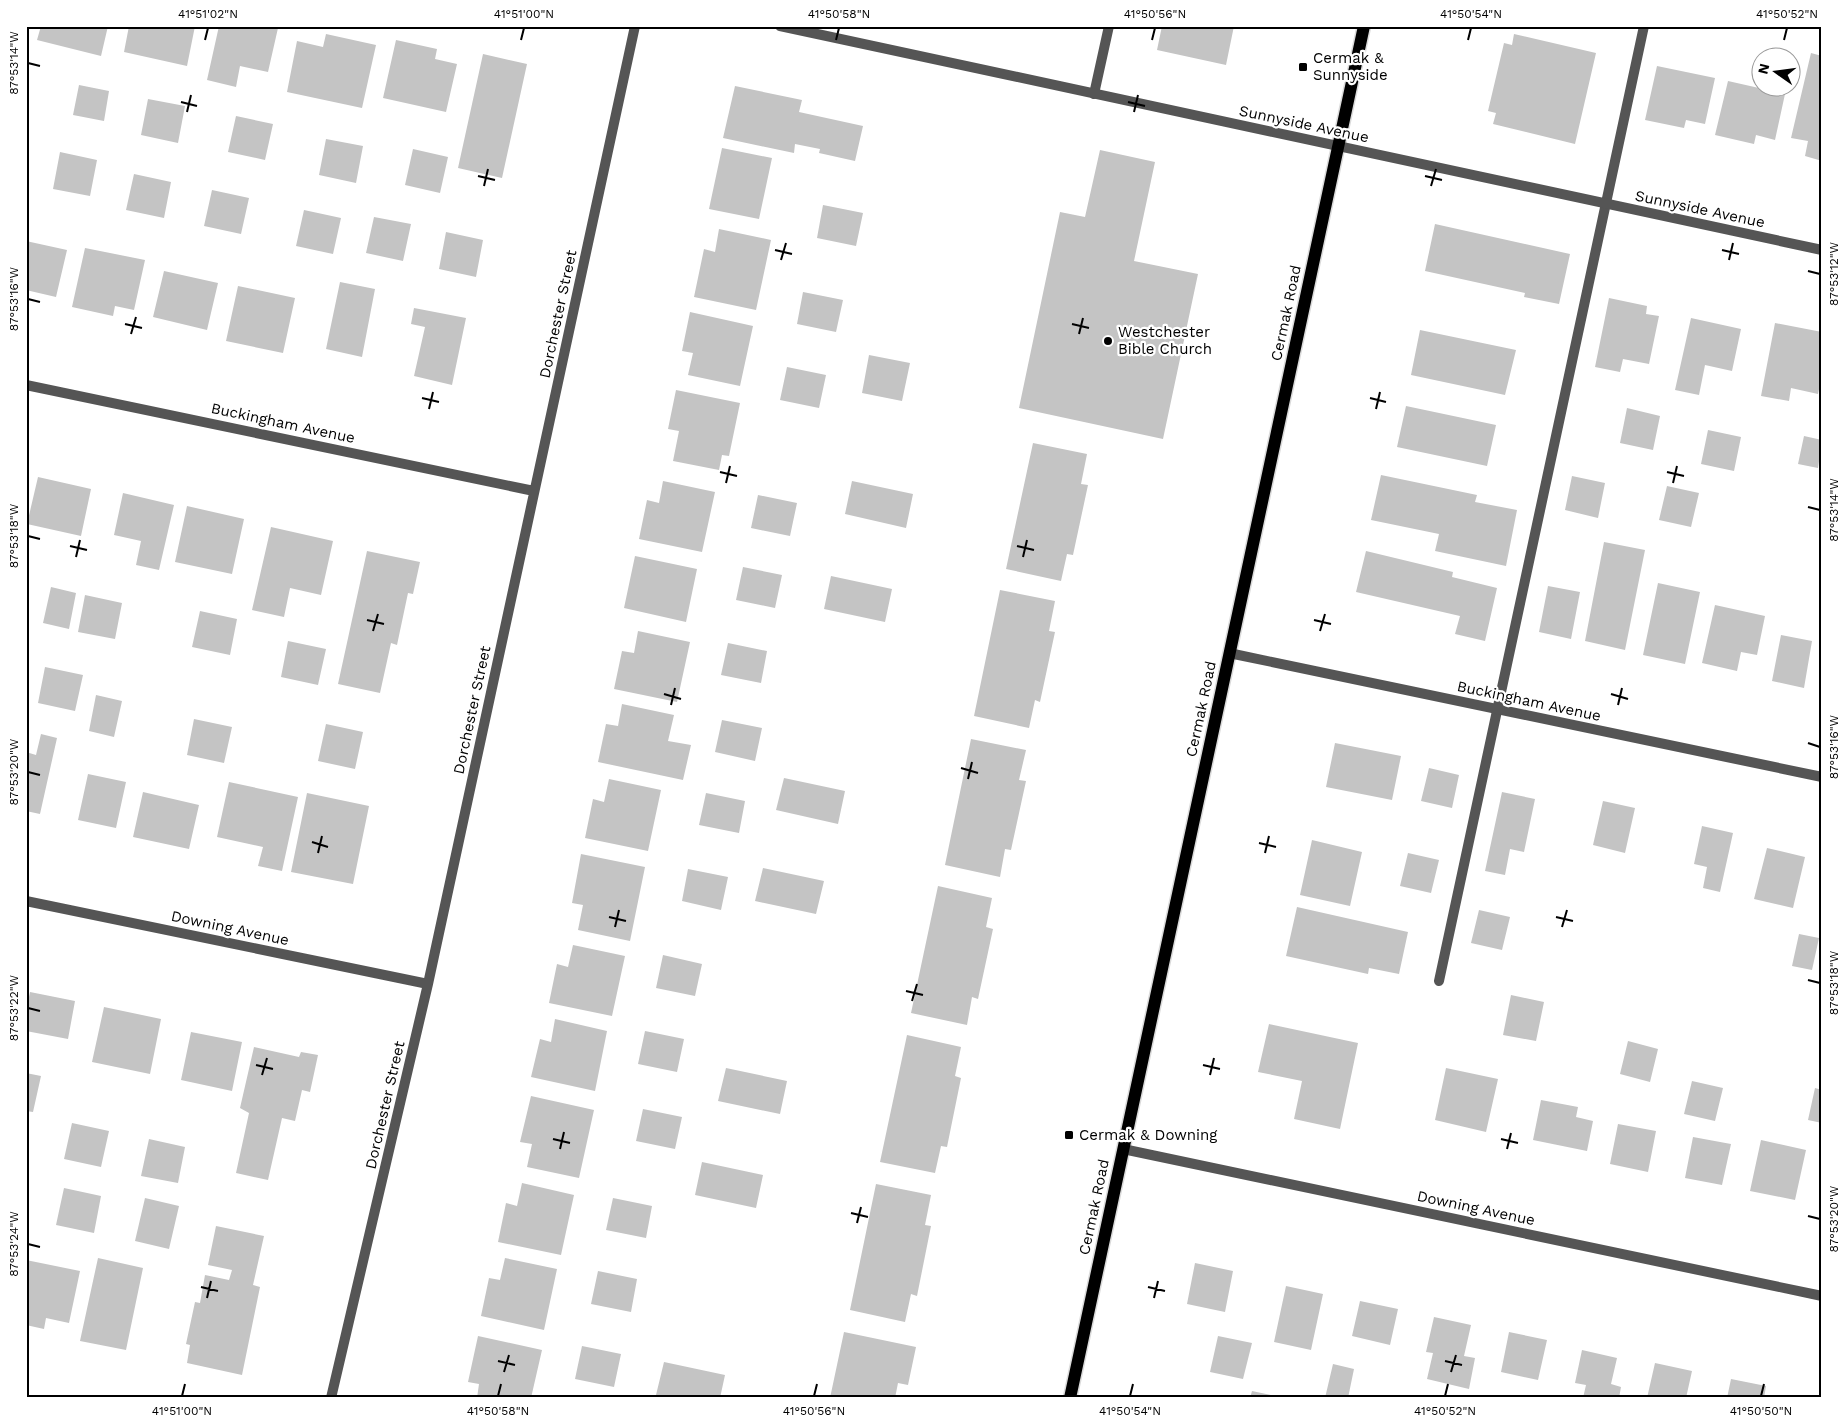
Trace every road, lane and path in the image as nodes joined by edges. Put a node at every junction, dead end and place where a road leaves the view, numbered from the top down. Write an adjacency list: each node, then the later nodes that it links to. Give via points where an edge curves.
1 (635, 26): 11 (street, Dorchester Street)
2 (780, 26): 6 (street, Sunnyside Avenue)
3 (1108, 26): 6 (street)
4 (1364, 26): 7 (main road, Cermak Road)
5 (1644, 26): 8 (street)
6 (1094, 94): 7 (street, Sunnyside Avenue)
7 (1338, 147): 8 (street, Sunnyside Avenue); 12 (main road, Cermak Road)
8 (1606, 204): 9 (street, Sunnyside Avenue); 13 (street)
9 (1822, 250)
10 (26, 385): 11 (street, Buckingham Avenue)
11 (534, 490): 17 (street, Dorchester Street)
12 (1229, 653): 13 (street, Buckingham Avenue); 18 (main road, Cermak Road)
13 (1497, 709): 14 (street, Buckingham Avenue); 16 (street)
14 (1822, 777)
15 (26, 901): 17 (street, Downing Avenue)
16 (1438, 981)
17 (428, 984): 20 (street, Dorchester Street)
18 (1123, 1149): 19 (street, Downing Avenue); 21 (main road, Cermak Road)
19 (1822, 1296)
20 (332, 1398)
21 (1070, 1398)

